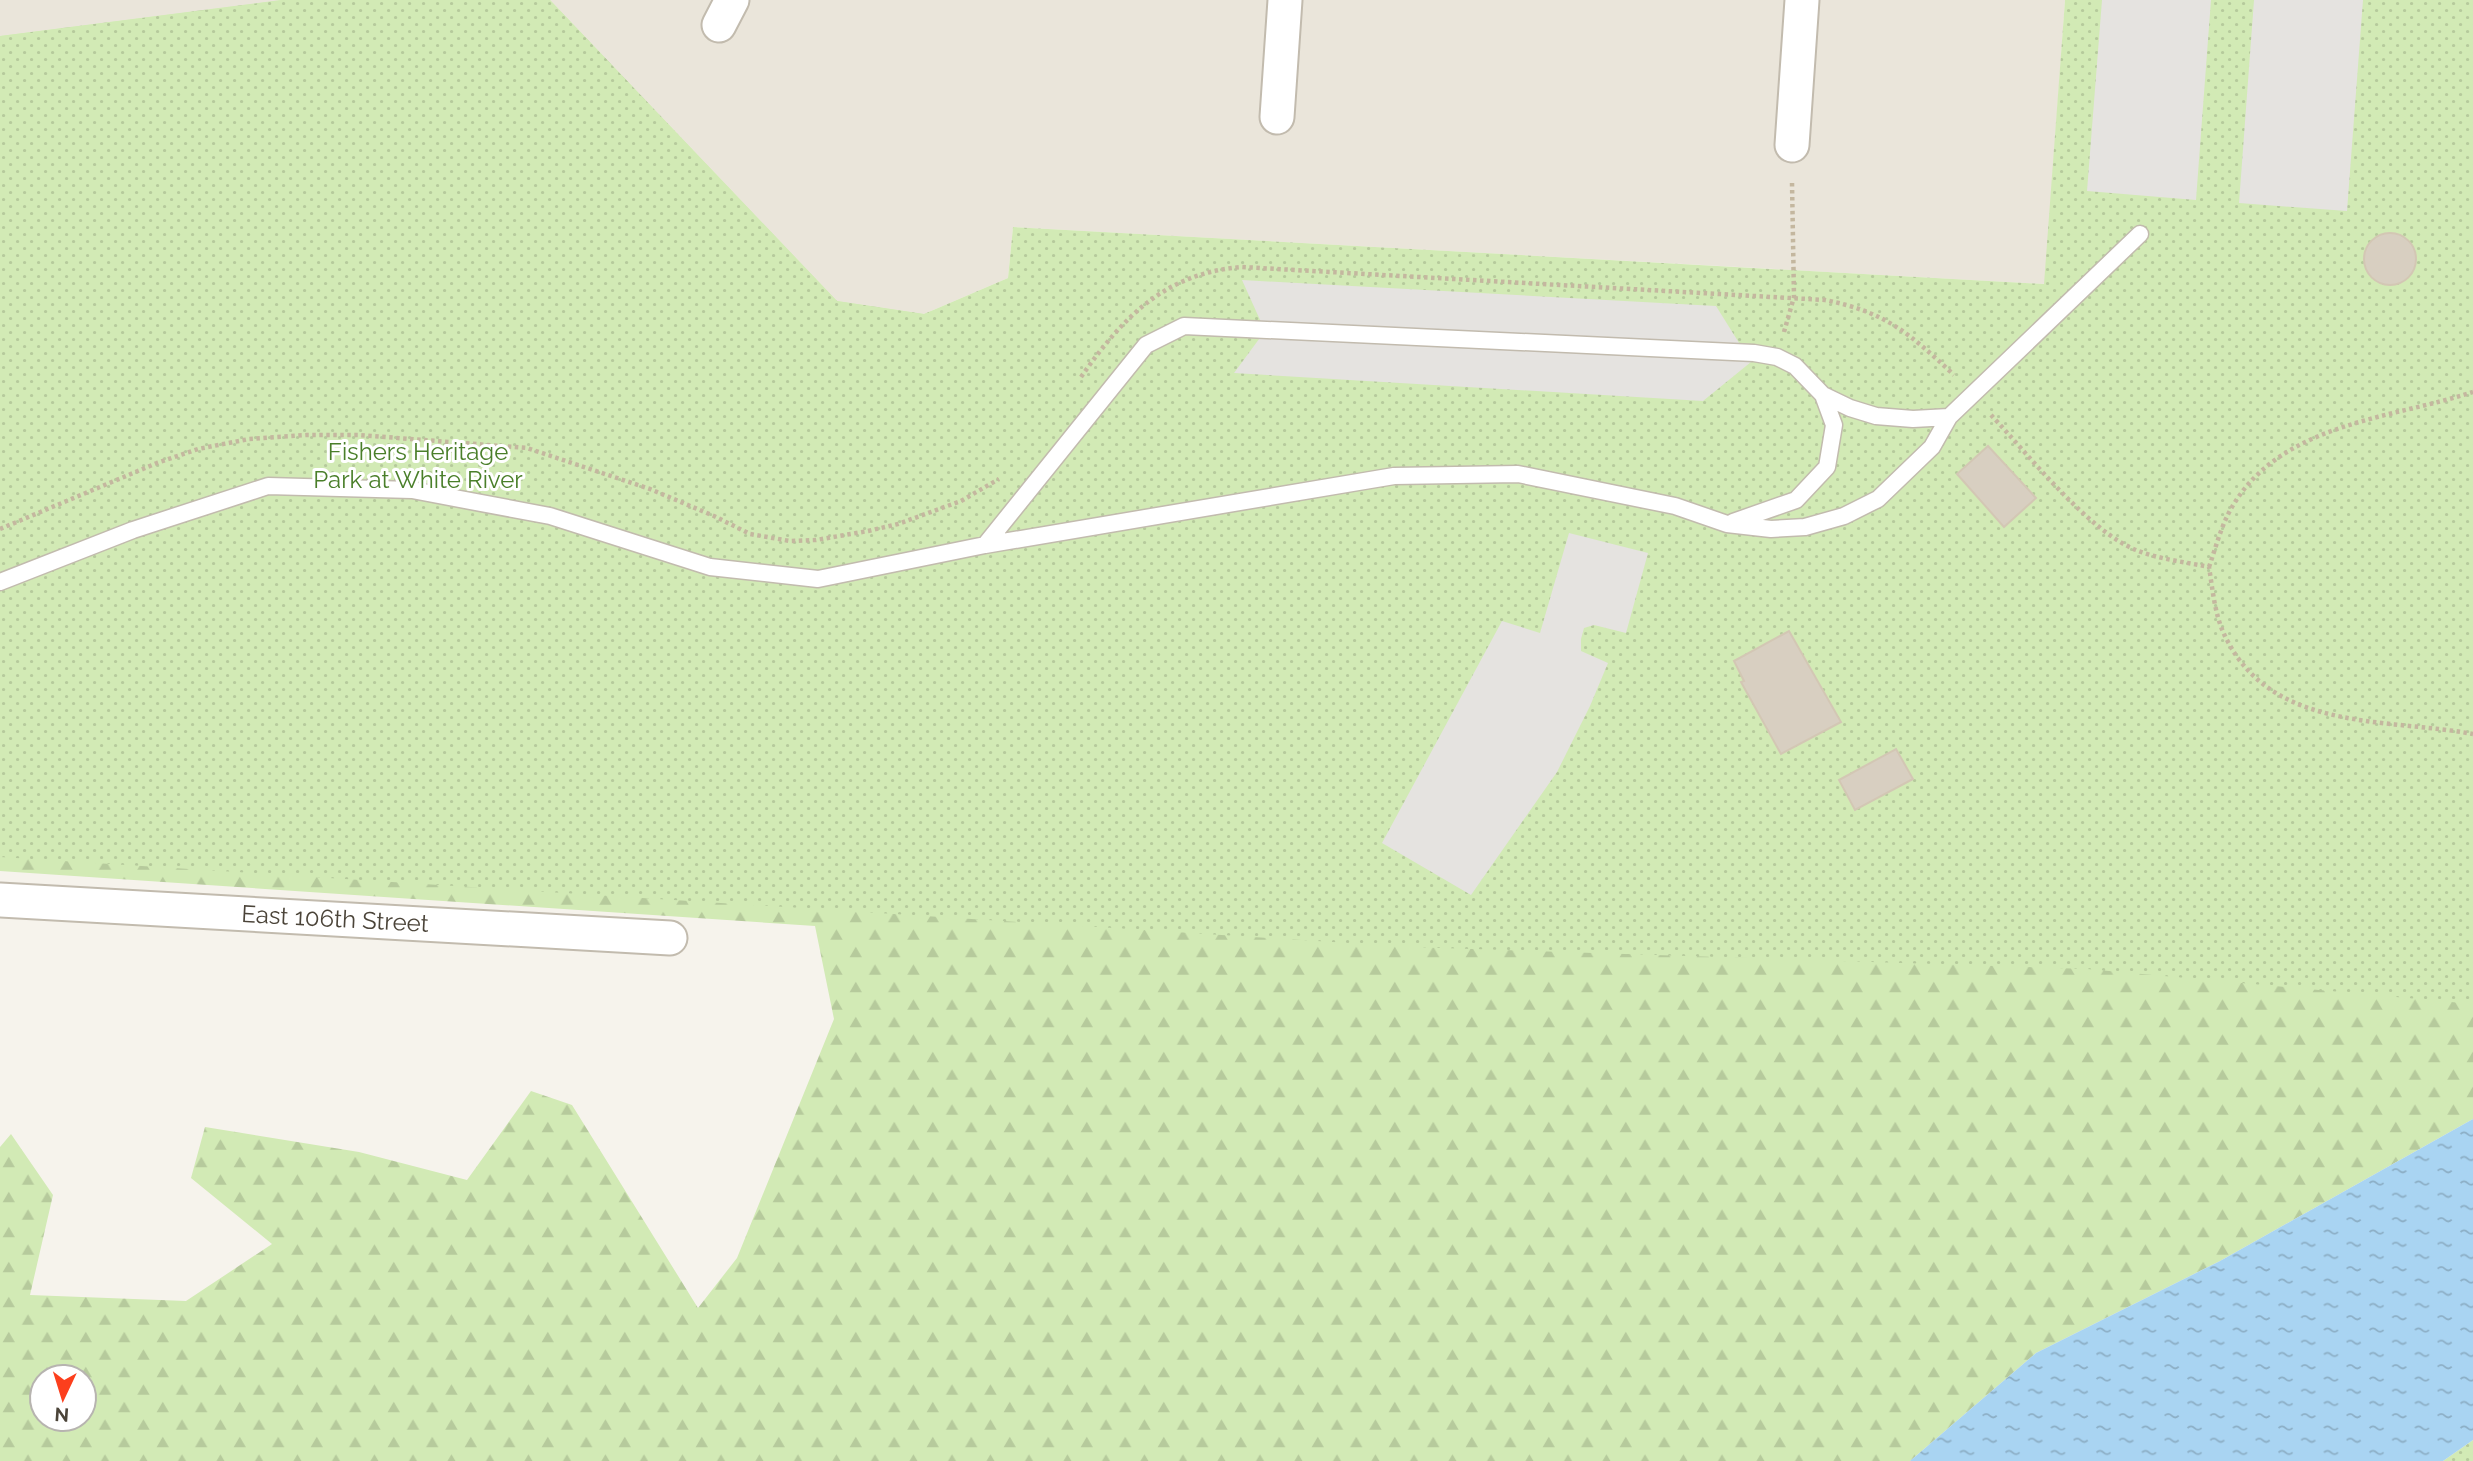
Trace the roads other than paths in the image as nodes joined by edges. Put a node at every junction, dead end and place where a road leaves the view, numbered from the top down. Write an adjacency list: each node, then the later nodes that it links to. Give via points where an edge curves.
1 (1284, 0): 3 (street)
2 (1802, 0): 4 (street)
3 (1277, 117)
4 (1792, 145)
5 (2140, 234): 7 (lane)
6 (1823, 395): 7 (lane, via 1876,416); 8 (lane, via 1833,425 1827,467 1796,500); 9 (lane, via 1794,366 1754,353 1184,326 1146,345)
7 (1949, 417): 8 (lane, via 1932,447 1902,477 1878,499 1844,516 1805,527)
8 (1727, 524): 9 (lane, via 1675,506 1518,474 1394,476)
9 (985, 545): 10 (lane, via 818,579 710,567 550,516 412,490 268,486 133,530)
10 (0, 582)
11 (0, 900): 12 (street, East 106th Street)
12 (670, 938)

